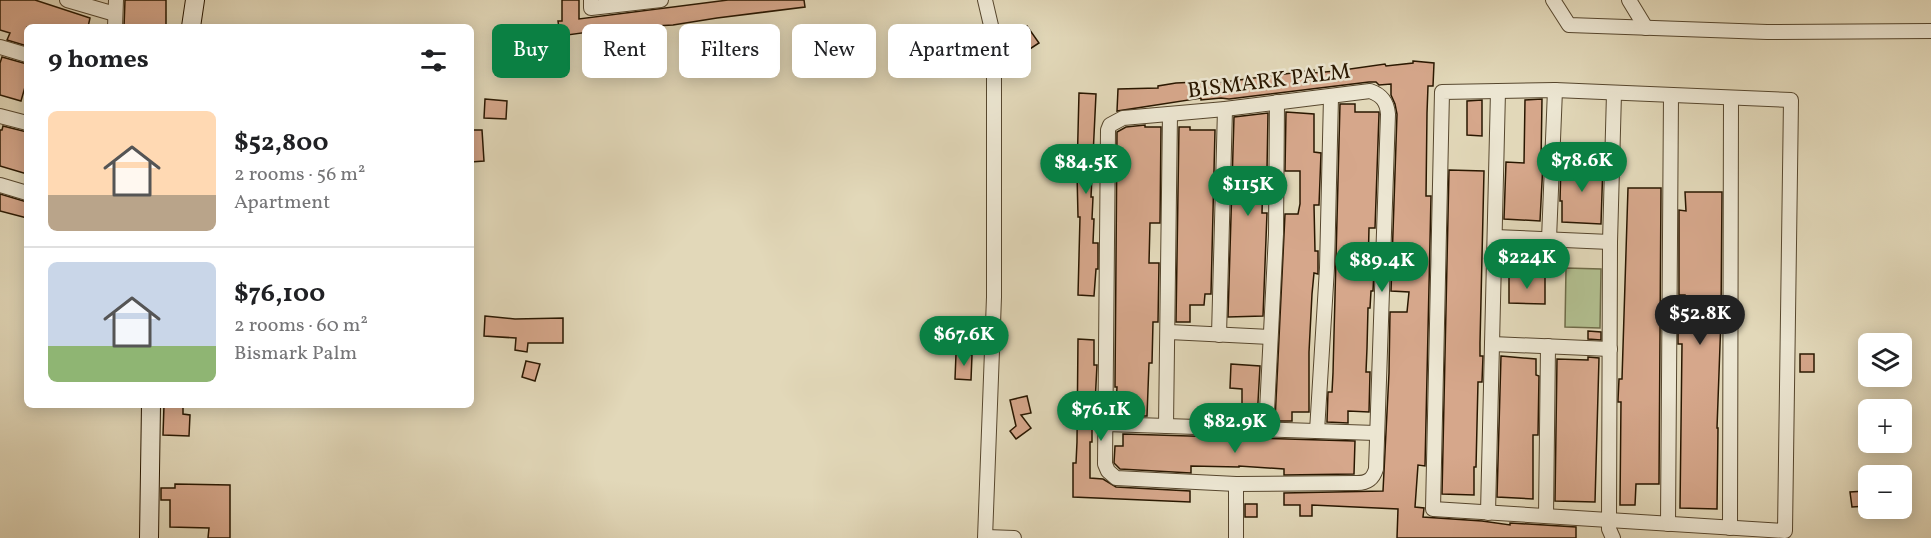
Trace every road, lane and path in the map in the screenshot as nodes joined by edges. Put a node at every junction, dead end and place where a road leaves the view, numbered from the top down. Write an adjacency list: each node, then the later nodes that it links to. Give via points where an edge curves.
1 (67, 0): 8 (street)
2 (195, 0): 9 (street)
3 (661, 0): 7 (street)
4 (985, 0): 48 (street, via 994,53 994,297)
5 (1553, 0): 10 (street, via 1569,25)
6 (1629, 0): 10 (street)
7 (591, 4)
8 (115, 14)
9 (191, 24)
10 (1646, 28): 11 (street)
11 (1931, 31)
12 (0, 47): 13 (street)
13 (24, 54)
14 (1555, 90): 15 (street); 16 (street); 28 (street)
15 (1498, 91): 27 (street); 43 (street, via 1442,92 1441,104 1433,509)
16 (1614, 93): 17 (street); 29 (street)
17 (1671, 95): 19 (street); 45 (street)
18 (1331, 97): 20 (street, BISMARK PALM); 40 (street, via 1327,268); 41 (street, BISMARK PALM, via 1370,92 1382,97 1387,106)
19 (1731, 98): 46 (street); 46 (street, via 1791,100 1785,531)
20 (1277, 102): 21 (street, BISMARK PALM); 32 (street)
21 (1225, 110): 22 (street, BISMARK PALM); 31 (street)
22 (1170, 114): 30 (street); 37 (street, BISMARK PALM, via 1123,118 1108,130)
23 (0, 116): 24 (street)
24 (24, 122)
25 (0, 185): 26 (street)
26 (24, 192)
27 (1495, 237): 28 (street); 33 (street)
28 (1549, 239): 29 (street)
29 (1610, 242): 35 (street)
30 (1169, 332): 31 (street); 38 (street)
31 (1219, 334): 32 (street)
32 (1270, 338): 39 (street)
33 (1492, 344): 34 (street); 43 (street)
34 (1548, 346): 35 (street); 44 (street)
35 (1610, 349): 47 (street)
36 (152, 408): 49 (street)
37 (1106, 424): 38 (street); 42 (street, BISMARK PALM, via 1105,464 1116,478)
38 (1166, 426): 39 (street)
39 (1266, 430): 40 (street)
40 (1317, 431): 41 (street)
41 (1376, 433): 42 (street, BISMARK PALM, via 1376,469 1364,483)
42 (1236, 484): 51 (street)
43 (1488, 513): 44 (street)
44 (1546, 516): 47 (street)
45 (1668, 524): 46 (street); 47 (street)
46 (1730, 528)
47 (1609, 531)
48 (986, 537): 50 (street)
49 (149, 538)
50 (1014, 538)
51 (1236, 538)

